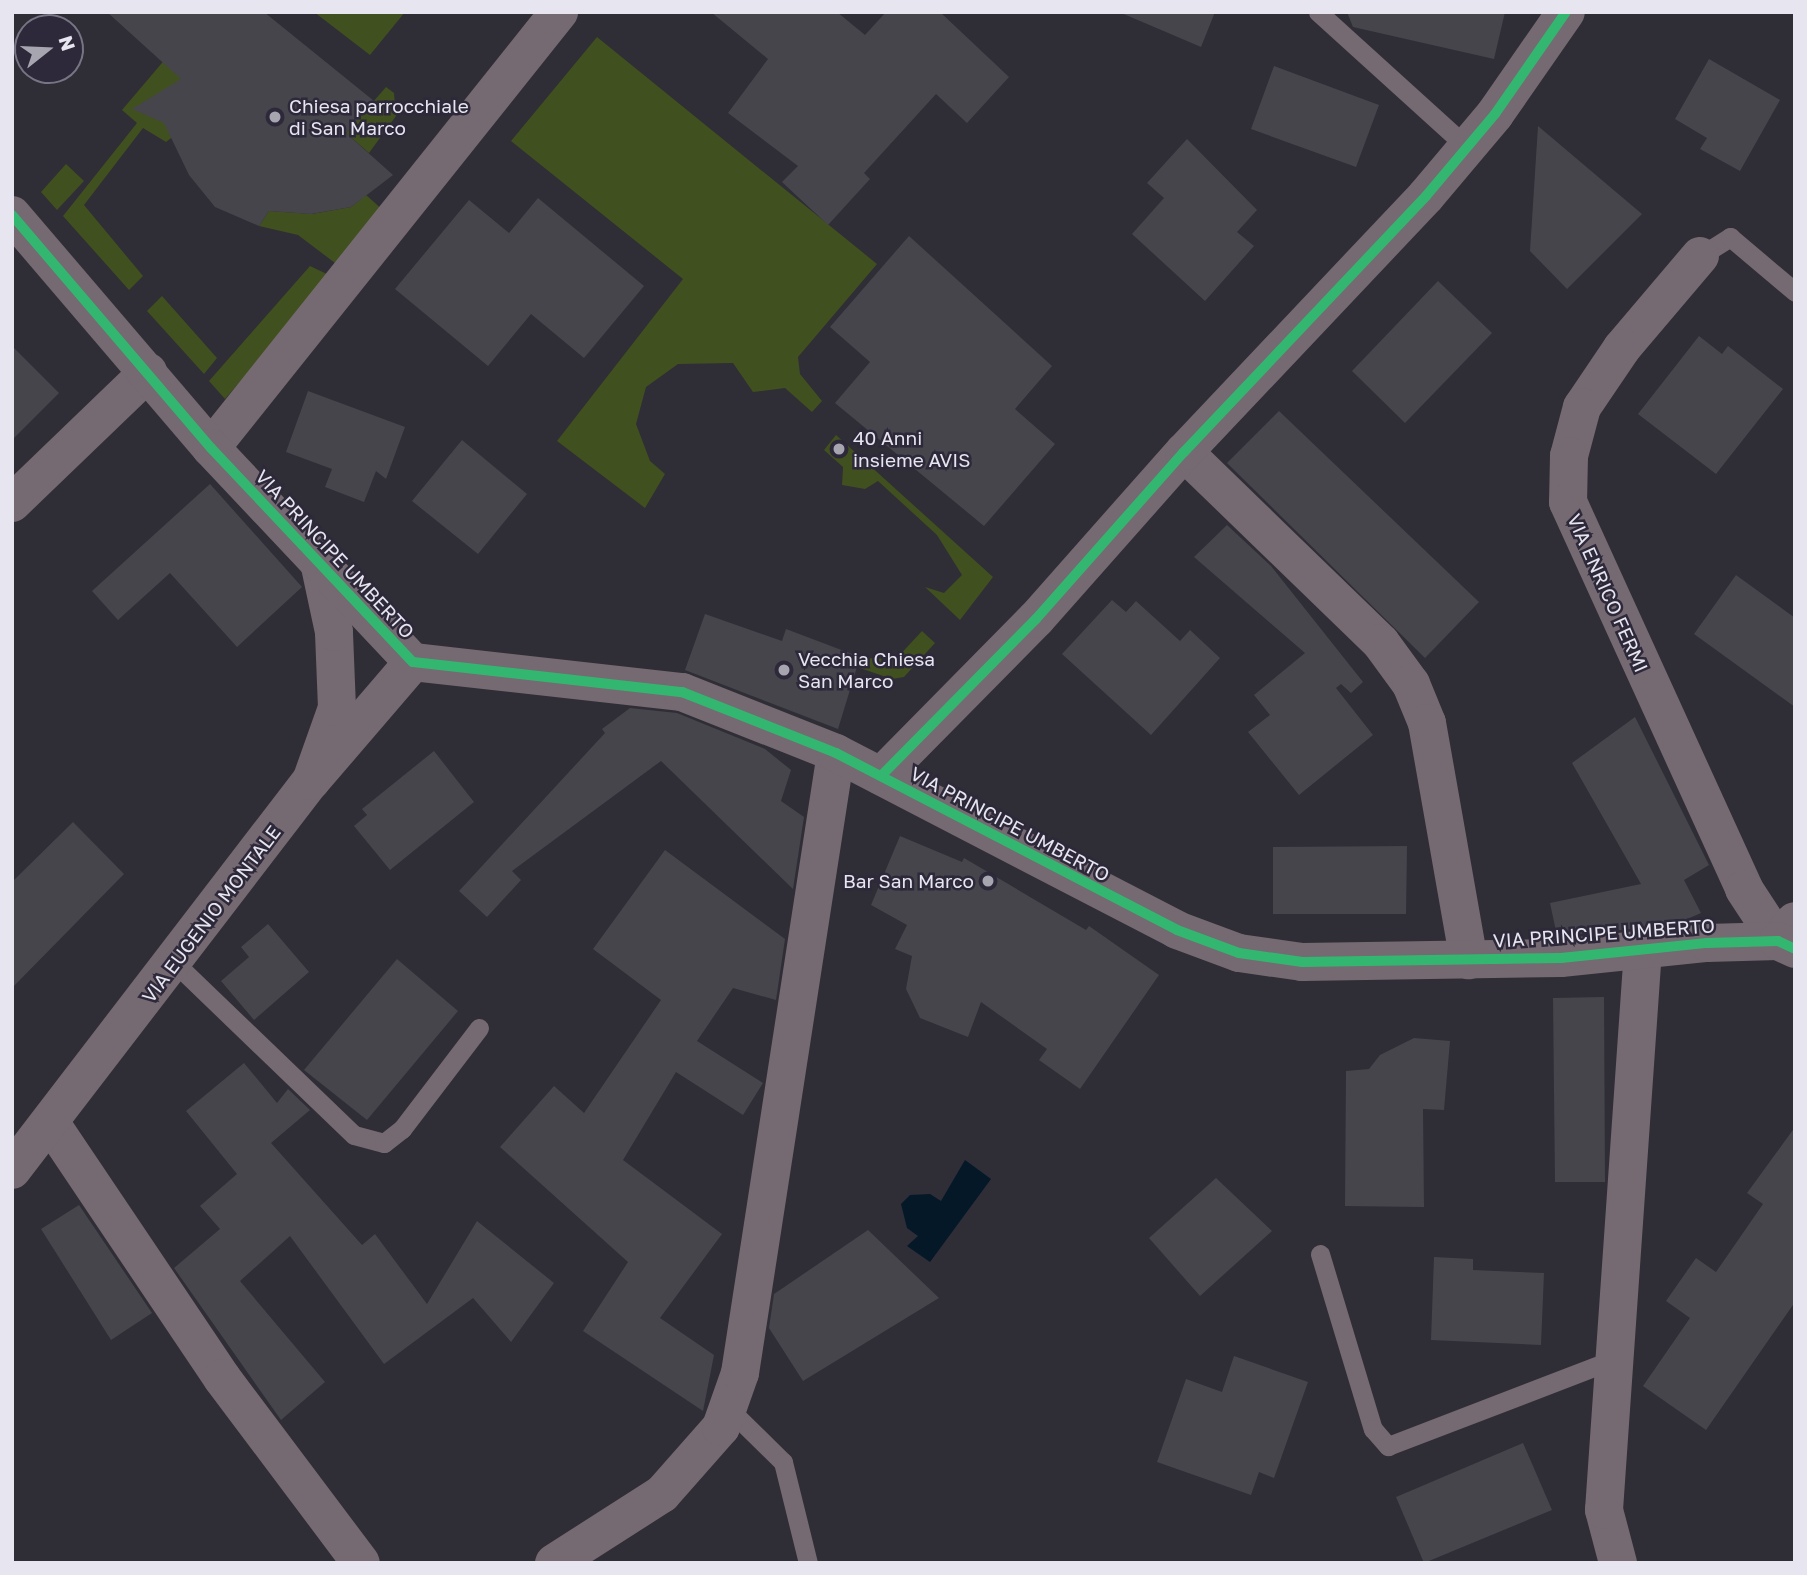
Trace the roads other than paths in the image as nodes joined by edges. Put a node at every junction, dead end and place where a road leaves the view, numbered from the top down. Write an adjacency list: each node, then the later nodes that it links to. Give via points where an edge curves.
1 (559, 12): 9 (street)
2 (1318, 12): 4 (lane)
3 (1566, 12): 4 (street)
4 (1468, 146): 10 (street)
5 (12, 215): 8 (street, VIA PRINCIPE UMBERTO)
6 (1700, 256): 7 (lane, via 1730,237); 17 (street, VIA ENRICO FERMI, via 1622,348 1582,407 1569,456 1568,502 1744,889)
7 (1795, 292)
8 (148, 372): 9 (street, VIA PRINCIPE UMBERTO); 11 (street)
9 (211, 448): 12 (street, VIA PRINCIPE UMBERTO)
10 (1184, 452): 15 (street, via 1036,619); 19 (street, via 1381,643 1410,684 1427,723)
11 (12, 503)
12 (320, 562): 13 (street, VIA PRINCIPE UMBERTO); 16 (street, via 334,632 337,708)
13 (413, 662): 14 (street, VIA PRINCIPE UMBERTO, via 682,692); 16 (street, VIA EUGENIO MONTALE)
14 (836, 753): 15 (street, VIA PRINCIPE UMBERTO); 26 (street, via 740,1373)
15 (881, 776): 19 (street, VIA PRINCIPE UMBERTO, via 1177,930 1239,953 1302,962)
16 (311, 781): 20 (street, VIA EUGENIO MONTALE)
17 (1789, 937): 18 (street, VIA PRINCIPE UMBERTO)
18 (1643, 949): 19 (street, VIA PRINCIPE UMBERTO); 25 (street, VIA PRINCIPE UMBERTO)
19 (1469, 960)
20 (175, 962): 21 (lane, via 354,1135 384,1143 402,1129); 22 (street, VIA EUGENIO MONTALE)
21 (479, 1027)
22 (50, 1122): 23 (street, VIA EUGENIO MONTALE); 27 (street, via 222,1378)
23 (12, 1170)
24 (1320, 1254): 25 (lane, via 1373,1429 1388,1446)
25 (1615, 1359): 30 (street, VIA PRINCIPE UMBERTO, via 1604,1510)
26 (728, 1408): 28 (street, via 721,1427 662,1494); 29 (lane, via 783,1462)
27 (361, 1563)
28 (554, 1563)
29 (808, 1563)
30 (1618, 1563)

